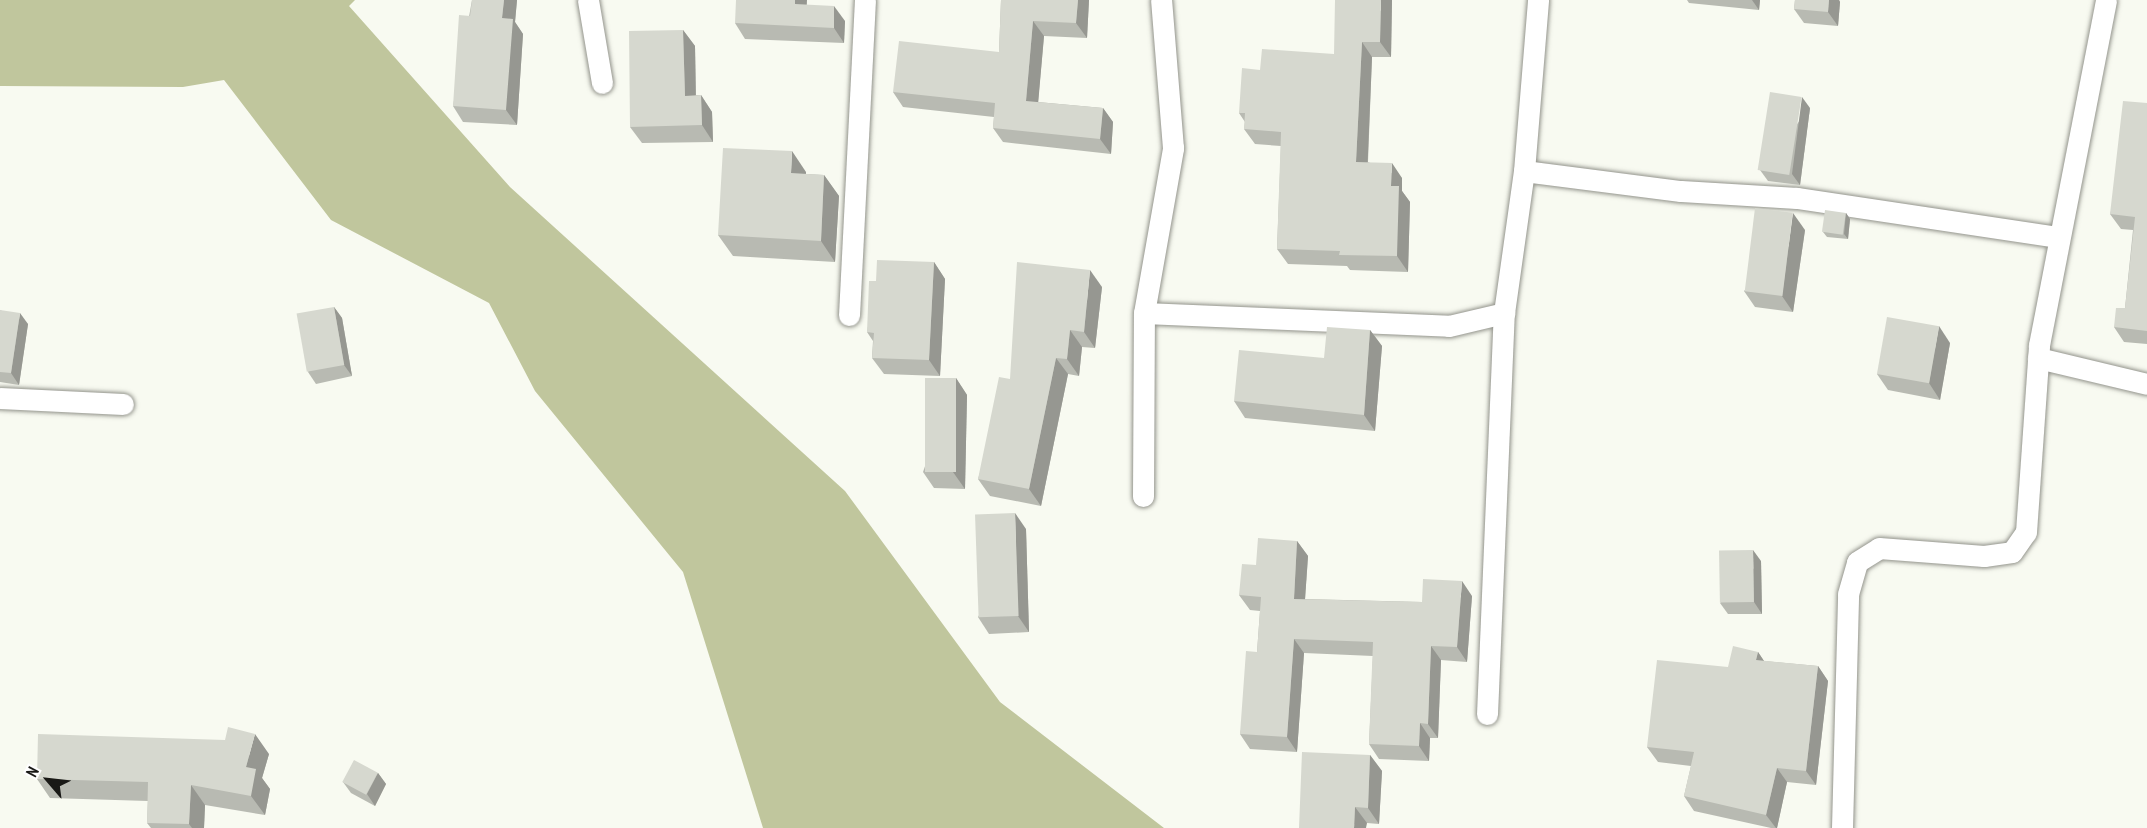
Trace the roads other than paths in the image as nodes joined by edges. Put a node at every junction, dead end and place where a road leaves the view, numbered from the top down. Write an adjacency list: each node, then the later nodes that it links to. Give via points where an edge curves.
1 (588, 0): 6 (street)
2 (865, 0): 11 (street)
3 (1161, 0): 9 (street, via 1173,148)
4 (1538, 0): 7 (street)
5 (2106, 0): 8 (street)
6 (602, 83)
7 (1524, 171): 8 (street, via 1797,198); 10 (street)
8 (2058, 237): 12 (street)
9 (1144, 313): 10 (street, via 1449,326); 16 (street)
10 (1504, 313): 17 (street)
11 (849, 315)
12 (2038, 358): 13 (street); 18 (street, via 2026,532 2012,552 1984,556 1879,548 1857,562 1848,594)
13 (2147, 384)
14 (0, 398): 15 (street)
15 (123, 404)
16 (1143, 496)
17 (1487, 714)
18 (1842, 828)

